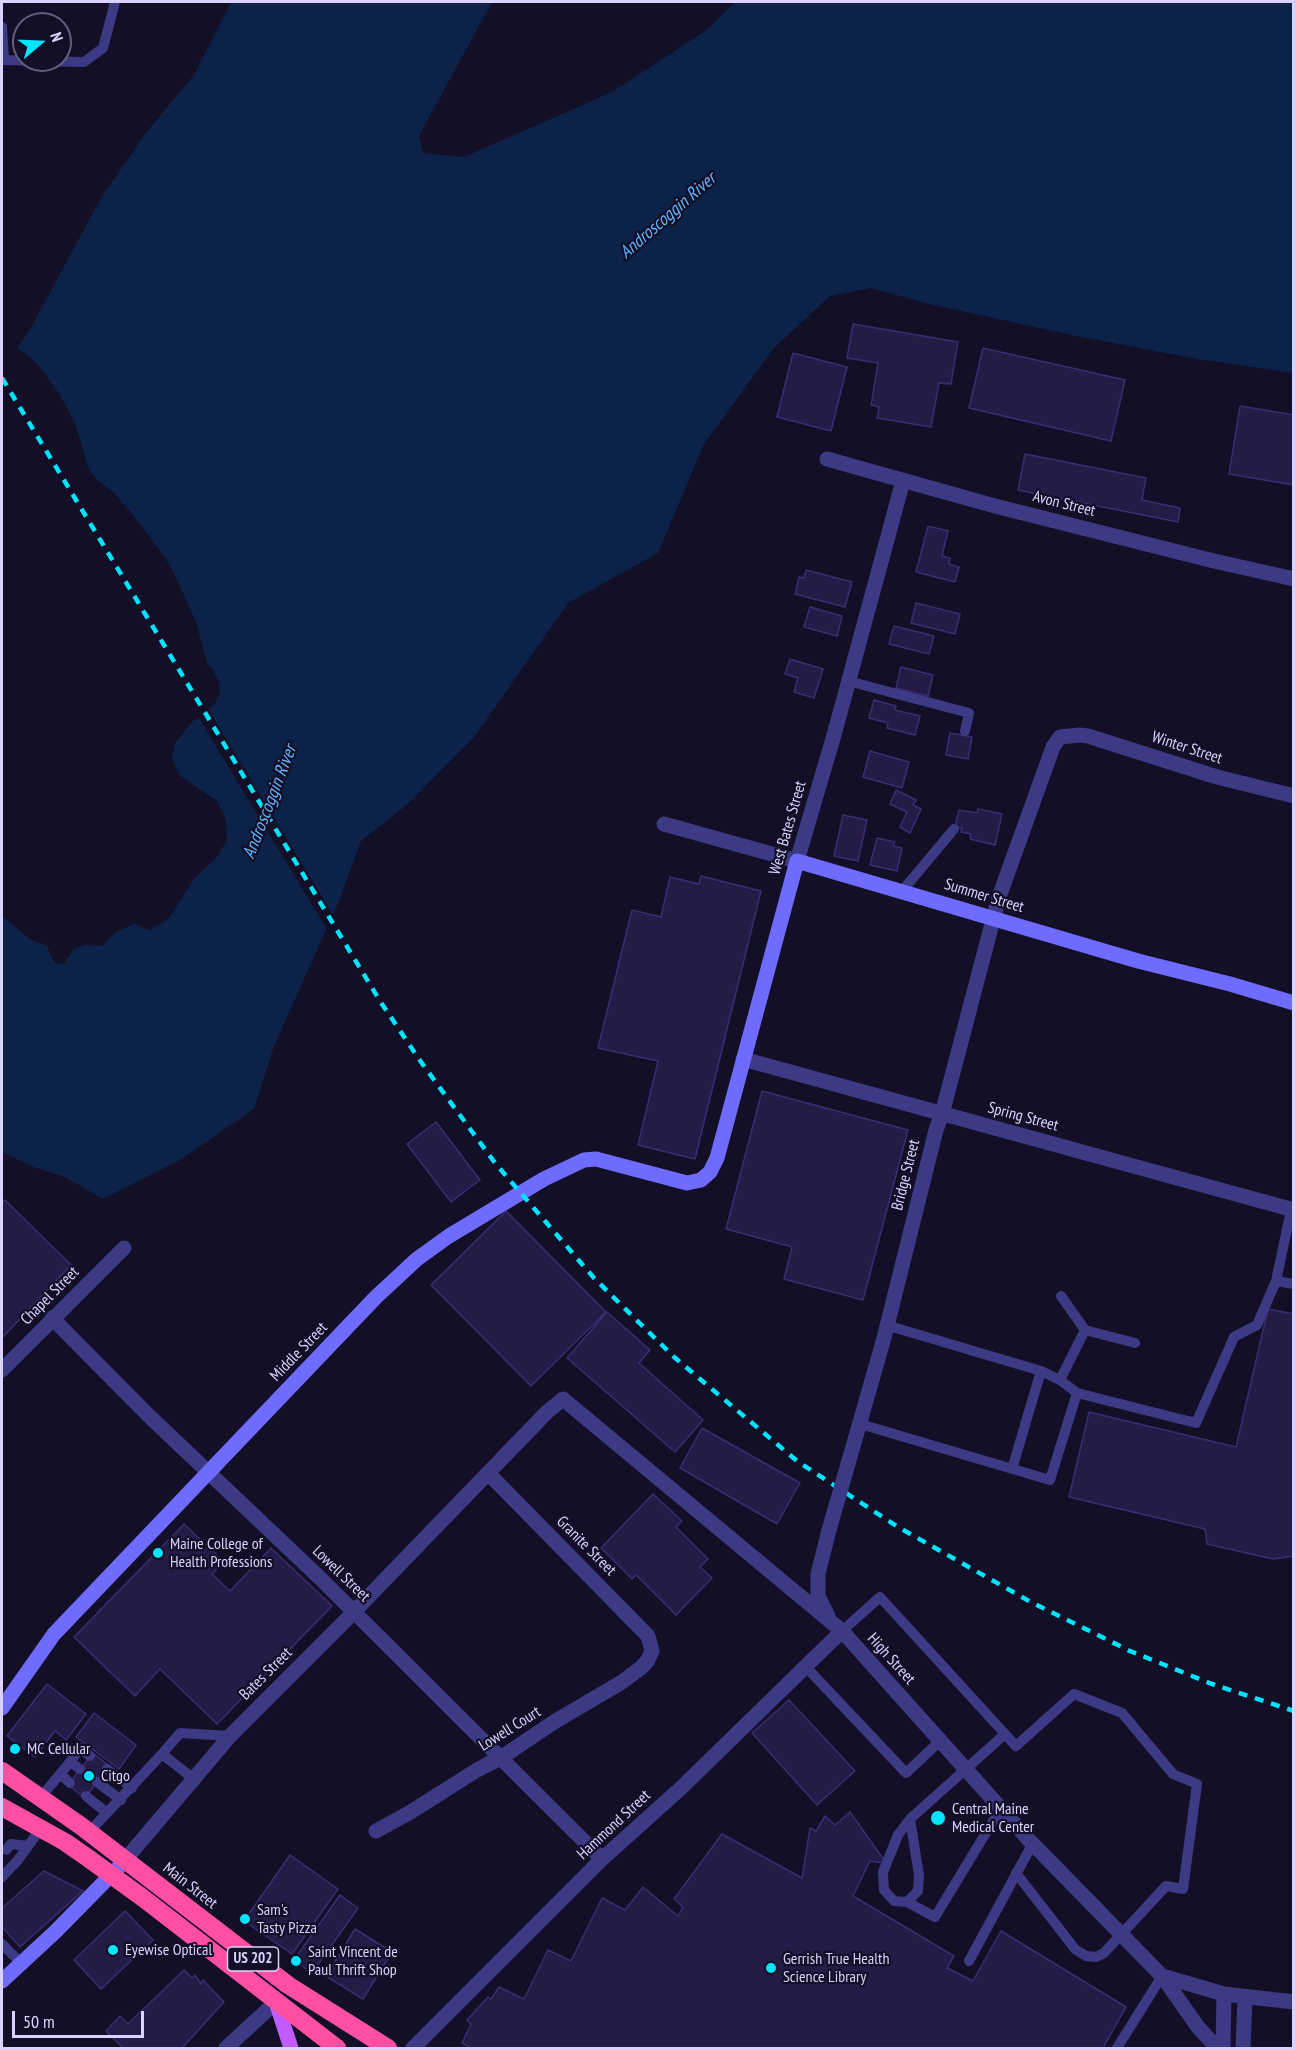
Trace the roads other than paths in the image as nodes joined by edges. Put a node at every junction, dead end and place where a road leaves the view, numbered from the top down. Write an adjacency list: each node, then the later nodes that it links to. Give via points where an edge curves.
1 (115, 2): 3 (lane, via 102,48 84,62)
2 (2, 27): 3 (lane)
3 (3, 60)
4 (827, 459): 5 (street, Avon Street)
5 (903, 481): 6 (street, Avon Street); 7 (street, West Bates Street)
6 (1293, 579)
7 (848, 681): 8 (lane, via 969,712); 13 (street, West Bates Street)
8 (966, 731)
9 (1069, 736): 10 (street, Winter Street, via 1088,736); 15 (street, Bridge Street, via 1060,737 1053,747)
10 (1293, 796)
11 (664, 824): 13 (street, Summer Street)
12 (954, 829): 14 (lane)
13 (797, 861): 14 (street, Summer Street); 17 (street, West Bates Street)
14 (903, 890): 15 (street, Summer Street)
15 (993, 919): 16 (street, Summer Street); 18 (street, Bridge Street)
16 (1293, 1003)
17 (743, 1059): 18 (street, Spring Street); 19 (street, West Bates Street, via 717,1158)
18 (942, 1114): 20 (street, Spring Street); 26 (street, Bridge Street)
19 (701, 1180): 36 (street, Middle Street, via 680,1182 596,1159 584,1160 544,1179 449,1236 402,1271)
20 (1292, 1210): 22 (lane)
21 (124, 1248): 25 (street, Chapel Street)
22 (1276, 1281): 23 (lane); 32 (lane, via 1257,1325 1234,1337 1196,1423)
23 (1293, 1284)
24 (1061, 1296): 27 (lane)
25 (52, 1318): 29 (street, Chapel Street); 36 (street, Lowell Street)
26 (886, 1324): 30 (lane); 34 (street, Bridge Street)
27 (1085, 1330): 28 (lane); 31 (lane)
28 (1135, 1343)
29 (2, 1370)
30 (1041, 1371): 31 (lane); 35 (lane)
31 (1060, 1380): 32 (lane)
32 (1077, 1393): 35 (lane, via 1050,1480)
33 (563, 1399): 37 (street, Bates Street); 39 (street, High Street)
34 (860, 1424): 35 (lane); 39 (street, Bridge Street, bridge, via 818,1574 818,1596 827,1615)
35 (1012, 1469)
36 (208, 1472): 38 (street, Lowell Street); 42 (street, Middle Street, via 54,1634)
37 (488, 1473): 38 (street, Bates Street); 40 (street, Granite Street, via 634,1621)
38 (354, 1612): 44 (street, Bates Street); 48 (street, Lowell Street)
39 (842, 1631): 41 (street, Hammond Street); 43 (lane, via 880,1597); 45 (street, High Street)
40 (652, 1647): 48 (street, Lowell Court, via 648,1660 622,1682)
41 (805, 1666): 45 (lane, via 906,1773); 72 (street, Hammond Street, via 680,1789)
42 (2, 1707)
43 (1005, 1734): 52 (lane); 78 (lane, via 1016,1746 1074,1694 1122,1713 1173,1774 1197,1784 1183,1889 1166,1886)
44 (230, 1736): 46 (lane, via 180,1733); 55 (street, Bates Street)
45 (940, 1741): 52 (street, High Street)
46 (162, 1754): 55 (lane); 58 (lane)
47 (90, 1756): 49 (lane, via 80,1748)
48 (502, 1757): 68 (street, Lowell Court); 72 (street, Lowell Street)
49 (70, 1762): 50 (lane); 54 (lane)
50 (80, 1769)
51 (107, 1769): 58 (lane)
52 (966, 1769): 63 (street, High Street); 65 (lane)
53 (2, 1771): 60 (highway, Main Street / US 202)
54 (60, 1774): 57 (lane); 60 (lane)
55 (194, 1779): 73 (street, Bates Street)
56 (97, 1782): 61 (lane)
57 (70, 1783)
58 (132, 1788): 61 (lane)
59 (86, 1796): 64 (lane)
60 (40, 1797): 67 (highway, Main Street / US 202)
61 (120, 1800): 64 (lane)
62 (2, 1807): 66 (highway, US 202)
63 (1001, 1808): 69 (street, High Street); 77 (lane, via 935,1917)
64 (107, 1813): 67 (lane)
65 (910, 1819): 77 (lane, via 919,1875 918,1891); 77 (lane, via 898,1835 883,1872 884,1890 894,1901)
66 (40, 1828): 70 (lane); 75 (highway, US 202)
67 (89, 1832): 73 (highway, Main Street / US 202)
68 (376, 1832)
69 (1033, 1843): 74 (lane); 78 (street, High Street)
70 (28, 1846): 71 (lane, via 11,1844); 76 (lane)
71 (6, 1850)
72 (602, 1859): 92 (street, Hammond Street)
73 (125, 1860): 75 (street, Bates Street); 88 (highway, Main Street / US 202, via 288,1985)
74 (1016, 1874): 78 (lane, via 1075,1949 1086,1956 1104,1953); 80 (lane)
75 (111, 1875): 81 (street, Bates Street); 86 (highway, US 202)
76 (2, 1877)
77 (908, 1902)
78 (1122, 1935): 82 (street, High Street)
79 (2, 1944): 81 (lane)
80 (969, 1961)
81 (21, 1963): 83 (street, Bates Street)
82 (1162, 1976): 84 (street, High Street); 93 (lane); 94 (street, High Street)
83 (2, 1981)
84 (1224, 1995): 85 (street, High Street); 95 (street)
85 (1245, 1998): 87 (street, High Street); 96 (street)
86 (276, 2002): 89 (street); 90 (main road); 91 (highway, US 202)
87 (1293, 2002)
88 (378, 2046)
89 (226, 2049)
90 (291, 2049)
91 (337, 2049)
92 (413, 2049)
93 (1117, 2049)
94 (1217, 2049)
95 (1223, 2049)
96 (1243, 2049)

